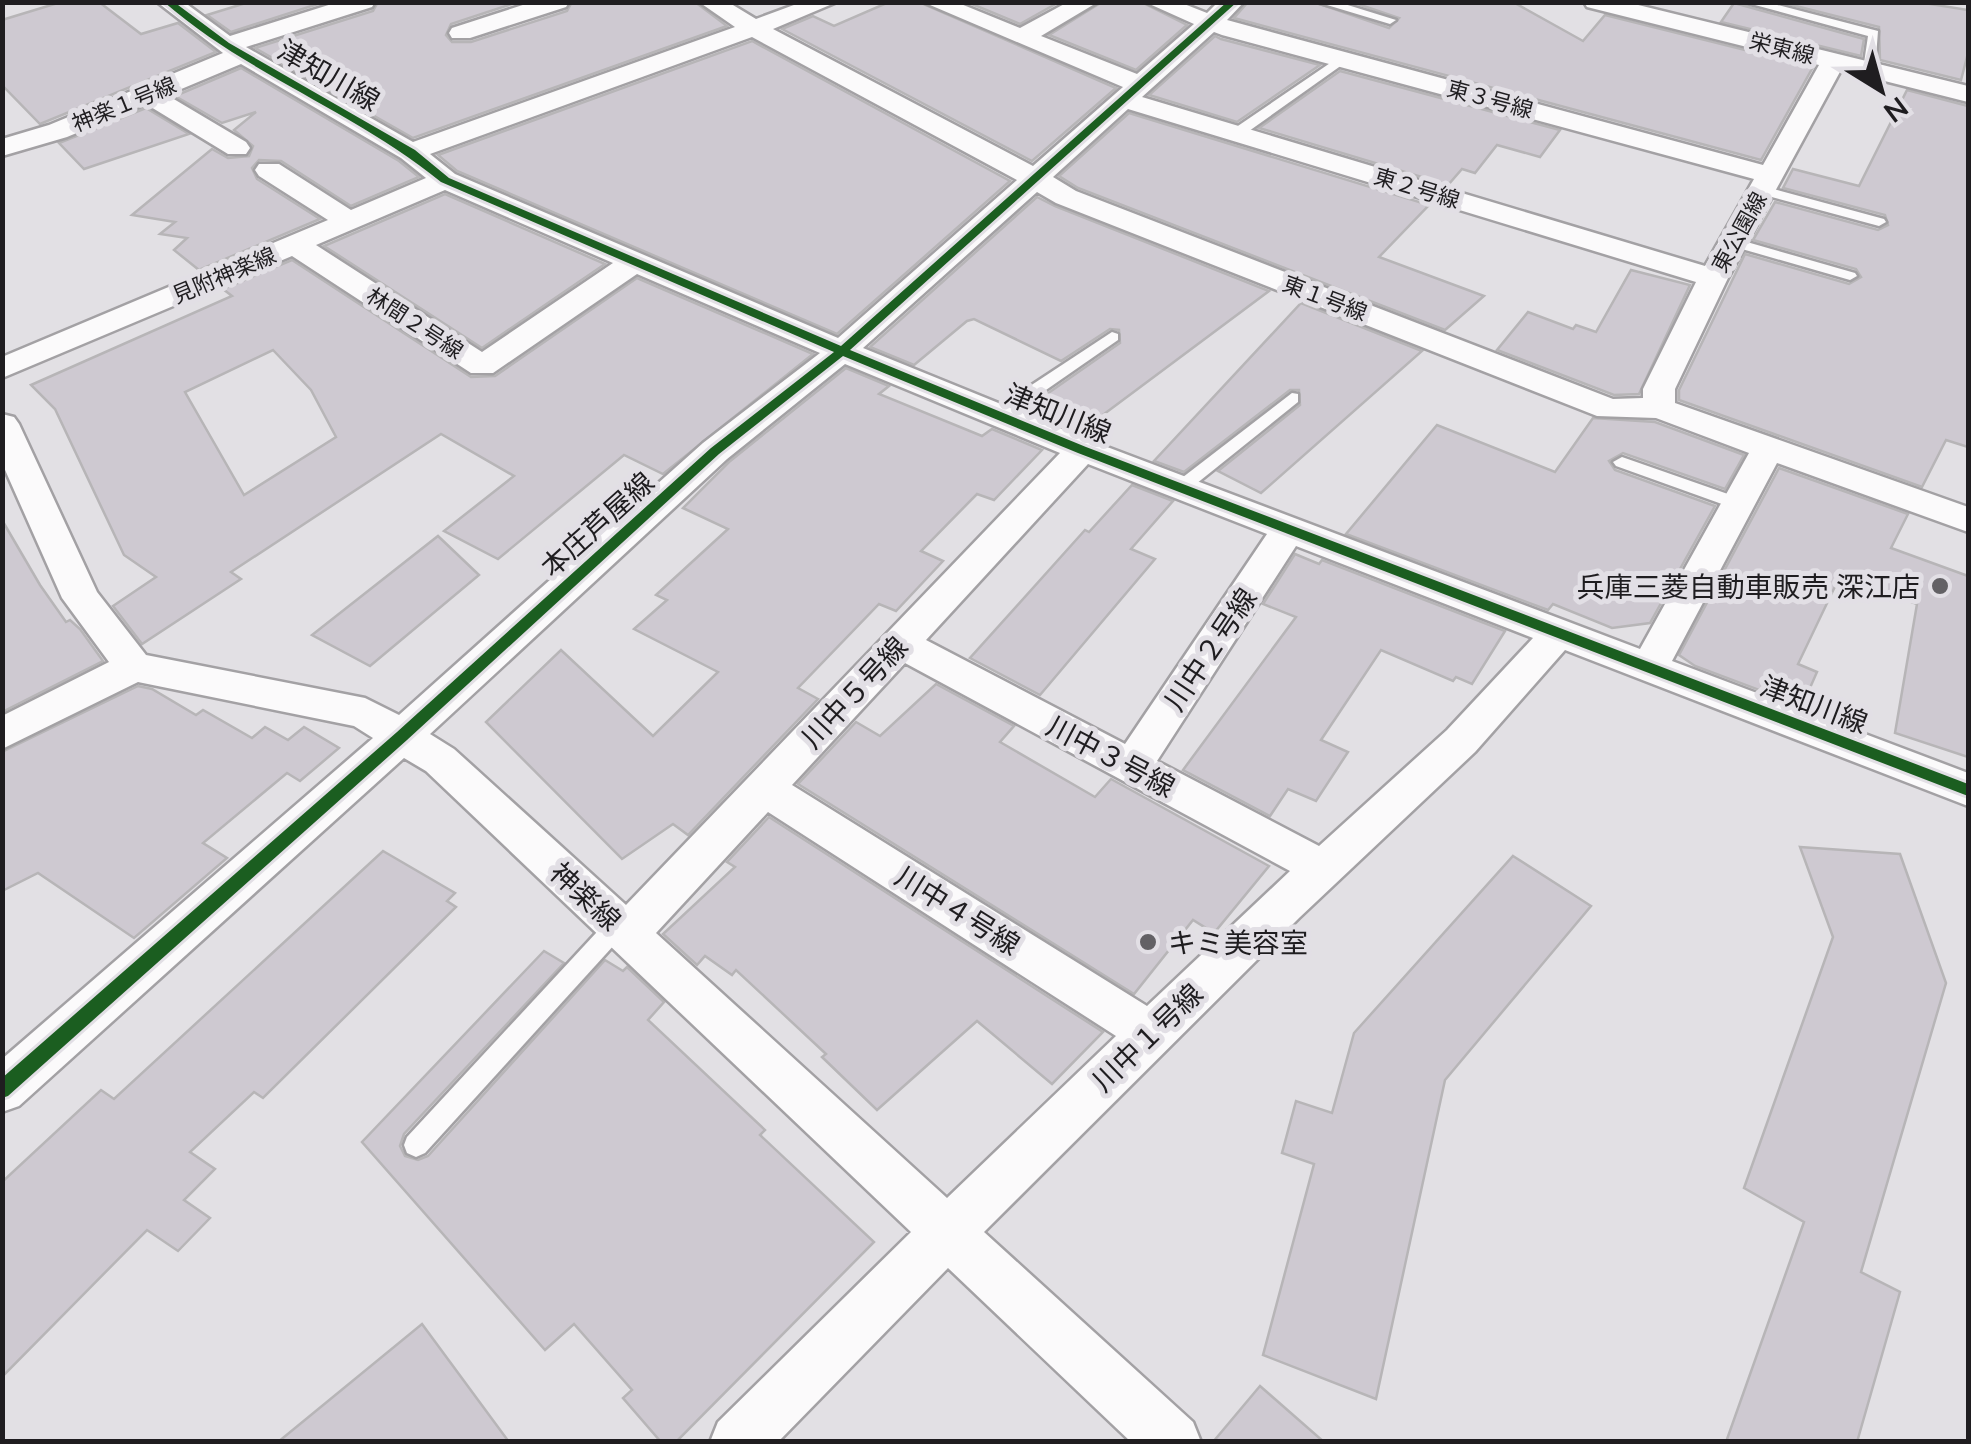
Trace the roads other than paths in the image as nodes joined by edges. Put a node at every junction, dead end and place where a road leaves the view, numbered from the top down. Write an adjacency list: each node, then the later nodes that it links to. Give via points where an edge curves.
1 (168, 2): 19 (street, 津知川線)
2 (364, 2): 19 (street, 神楽１号線)
3 (558, 2): 17 (street)
4 (710, 2): 16 (street, 東１号線)
5 (826, 2): 16 (street)
6 (934, 2): 18 (street, 東２号線)
7 (1087, 2): 18 (street)
8 (1156, 2): 13 (street, 東３号線)
9 (1324, 2): 14 (lane)
10 (1595, 2): 15 (street, 栄東線)
11 (1706, 2): 15 (street)
12 (1750, 2): 22 (lane, via 1874,34)
13 (1221, 12): 20 (street, 東３号線); 23 (street, 本庄芦屋線)
14 (1390, 20)
15 (1691, 26): 21 (street, 栄東線)
16 (753, 29): 29 (street); 31 (street, 東１号線)
17 (461, 33)
18 (1021, 37): 23 (street, 東２号線)
19 (235, 50): 24 (street, 神楽１号線); 29 (street, 津知川線)
20 (1343, 60): 26 (lane); 33 (street, 東３号線)
21 (1834, 62): 22 (street, 栄東線); 33 (street, 東公園線)
22 (1869, 70): 25 (street, 栄東線)
23 (1130, 92): 26 (street, 東２号線); 31 (street, 本庄芦屋線)
24 (150, 94): 27 (street, 神楽１号線); 28 (street)
25 (1968, 94)
26 (1237, 133): 40 (street, 東２号線)
27 (2, 148)
28 (237, 148)
29 (412, 152): 32 (street, 津知川線)
30 (269, 170): 34 (street)
31 (1034, 178): 42 (street, 本庄芦屋線); 45 (street, 東１号線, via 1066,197 1609,408)
32 (445, 180): 34 (street, 見附神楽線); 38 (street, 津知川線)
33 (1766, 182): 35 (lane); 36 (street, 東公園線)
34 (350, 221): 37 (street, 見附神楽線)
35 (1879, 222)
36 (1734, 242): 39 (lane); 40 (street, 東公園線)
37 (294, 244): 38 (street, 林間２号線, via 482,366); 43 (street, 見附神楽線)
38 (635, 262): 42 (street, 津知川線)
39 (1850, 276)
40 (1713, 278): 45 (street, 東公園線, via 1659,389)
41 (1112, 338): 46 (lane)
42 (842, 351): 46 (street, 津知川線); 60 (street, 本庄芦屋線, via 714,451)
43 (2, 369)
44 (1292, 398): 51 (lane)
45 (1659, 408): 49 (street, 東１号線)
46 (998, 415): 48 (street, 津知川線)
47 (2, 424): 57 (street, via 81,598)
48 (1082, 450): 51 (street, 津知川線); 56 (street, 川中５号線)
49 (1768, 450): 52 (street); 53 (street, 東１号線)
50 (1622, 462): 52 (lane)
51 (1180, 488): 54 (street, 津知川線)
52 (1739, 504): 58 (street)
53 (1968, 520)
54 (1288, 530): 55 (street, 津知川線); 61 (street, 川中２号線)
55 (1557, 634): 58 (street, 津知川線); 64 (street, 川中１号線, via 1518,686)
56 (900, 643): 61 (street, 川中３号線); 62 (street, 川中５号線)
57 (134, 667): 59 (street); 60 (street, 神楽線, via 365,713)
58 (1649, 668): 63 (street, 津知川線)
59 (2, 734)
60 (402, 736): 65 (street, 神楽線, via 440,760); 67 (street, 本庄芦屋線)
61 (1131, 767): 64 (street, 川中３号線)
62 (764, 788): 65 (street, 川中５号線); 66 (street, 川中４号線)
63 (1968, 790)
64 (1322, 868): 66 (street, 川中１号線)
65 (622, 930): 68 (lane); 69 (street, 神楽線)
66 (1151, 1033): 69 (street, 川中１号線)
67 (2, 1090)
68 (416, 1145)
69 (944, 1232): 70 (street, 川中１号線); 71 (street, 神楽線)
70 (738, 1442)
71 (1173, 1442)

